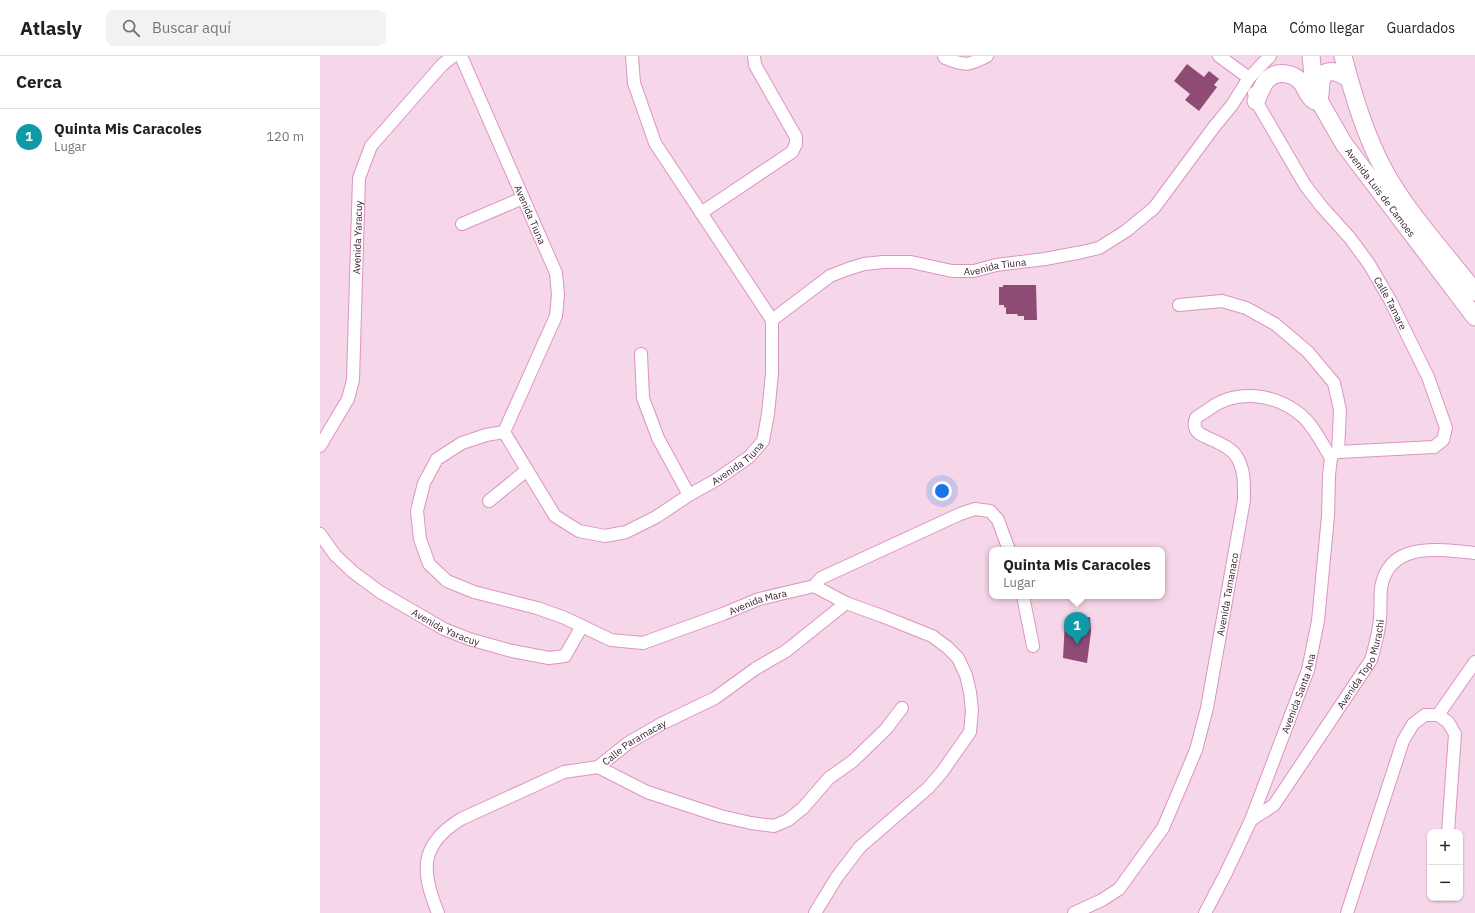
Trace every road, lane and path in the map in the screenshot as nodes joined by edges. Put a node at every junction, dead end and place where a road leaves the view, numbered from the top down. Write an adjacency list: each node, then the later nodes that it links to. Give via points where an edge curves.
1 (453, 56): 24 (street, Avenida Yaracuy, via 388,124 371,146 365,159 359,178 353,380 348,399)
2 (461, 56): 15 (street, Avenida Tiuna)
3 (632, 56): 16 (street, via 634,84 655,143)
4 (754, 56): 16 (street, via 755,65 796,137 796,144 792,152)
5 (944, 56): 6 (street, via 961,64 972,64)
6 (987, 56)
7 (1219, 56): 11 (street)
8 (1270, 56): 11 (street, Avenida Tiuna)
9 (1310, 56): 14 (street, Avenida Luis de Camoes, via 1314,85)
10 (1343, 56): 12 (street, Avenida Luis de Camoes)
11 (1249, 78): 13 (street, Calle Tamare); 21 (street, Avenida Tiuna, via 1232,105 1154,208 1126,231 1099,248 974,271 952,271 911,262 864,264 830,276)
12 (1349, 79): 14 (street, via 1333,71 1325,73 1320,88); 18 (street, Avenida Luis de Camoes, via 1384,170 1409,209)
13 (1256, 101): 14 (street, via 1269,78 1287,74 1297,78 1311,99); 25 (street, Calle Tamare, via 1305,185 1350,238 1390,300 1428,377 1446,428 1443,440 1434,447)
14 (1321, 104): 20 (street, Avenida Luis de Camoes, via 1344,144)
15 (523, 198): 17 (street); 23 (street, Avenida Tiuna, via 556,273 558,295 556,316)
16 (700, 212): 21 (street)
17 (462, 224)
18 (1475, 292)
19 (1179, 305): 25 (street, Avenida Santa Ana, via 1222,301 1246,308 1275,324 1308,352 1334,383 1340,410)
20 (1475, 317)
21 (772, 320): 27 (street, Avenida Tiuna, via 772,373 768,414 762,441 749,457)
22 (641, 354): 27 (street, via 643,398 658,438)
23 (504, 432): 26 (street, Avenida Tiuna); 35 (street, Avenida Mara, via 486,434 462,443 437,459 424,483 417,511 420,539 430,564 447,581 474,592 536,608)
24 (320, 446)
25 (1334, 455): 41 (street, Avenida Santa Ana, via 1329,475 1328,516 1318,621 1308,670); 45 (street, Avenida Tamanaco, via 1302,416 1272,400 1257,396 1226,399 1196,418 1194,426 1197,432 1227,448 1237,458 1244,477 1244,500 1207,708 1196,750 1163,828 1119,889)
26 (527, 470): 27 (street, Avenida Tiuna, via 555,516 579,531 604,536 626,532 656,517); 28 (street)
27 (690, 495)
28 (489, 501)
29 (320, 534): 35 (street, Avenida Yaracuy, via 335,555 380,592 425,619 469,639 549,658 565,656)
30 (1008, 547): 32 (street, via 998,520 990,511 975,509 821,578)
31 (1475, 553): 41 (street, Avenida Topo Murachí, via 1424,550 1410,552 1396,561 1385,573 1381,589 1377,642 1371,660 1274,805)
32 (814, 586): 34 (street); 35 (street, Avenida Mara, via 759,599 643,643 612,640)
33 (1024, 599): 36 (street)
34 (846, 603): 40 (street, Calle Paramacay, via 786,651 755,669 715,698 628,743); 44 (street, via 932,636 958,658 970,692 970,732 928,788 860,847 837,877)
35 (582, 626)
36 (1033, 646)
37 (1475, 662): 39 (street)
38 (902, 708): 40 (street, via 886,728 853,760 829,778 803,808 788,820 774,826 720,816 646,792)
39 (1438, 715): 42 (street, via 1448,722 1455,734); 47 (street, via 1425,715 1413,724 1403,741)
40 (598, 767): 43 (street, Calle Paramacay, via 564,772 461,819 440,833 428,857 426,872)
41 (1251, 820): 46 (street, Avenida Santa Ana)
42 (1448, 829)
43 (438, 913)
44 (815, 913)
45 (1074, 913)
46 (1205, 913)
47 (1347, 913)

